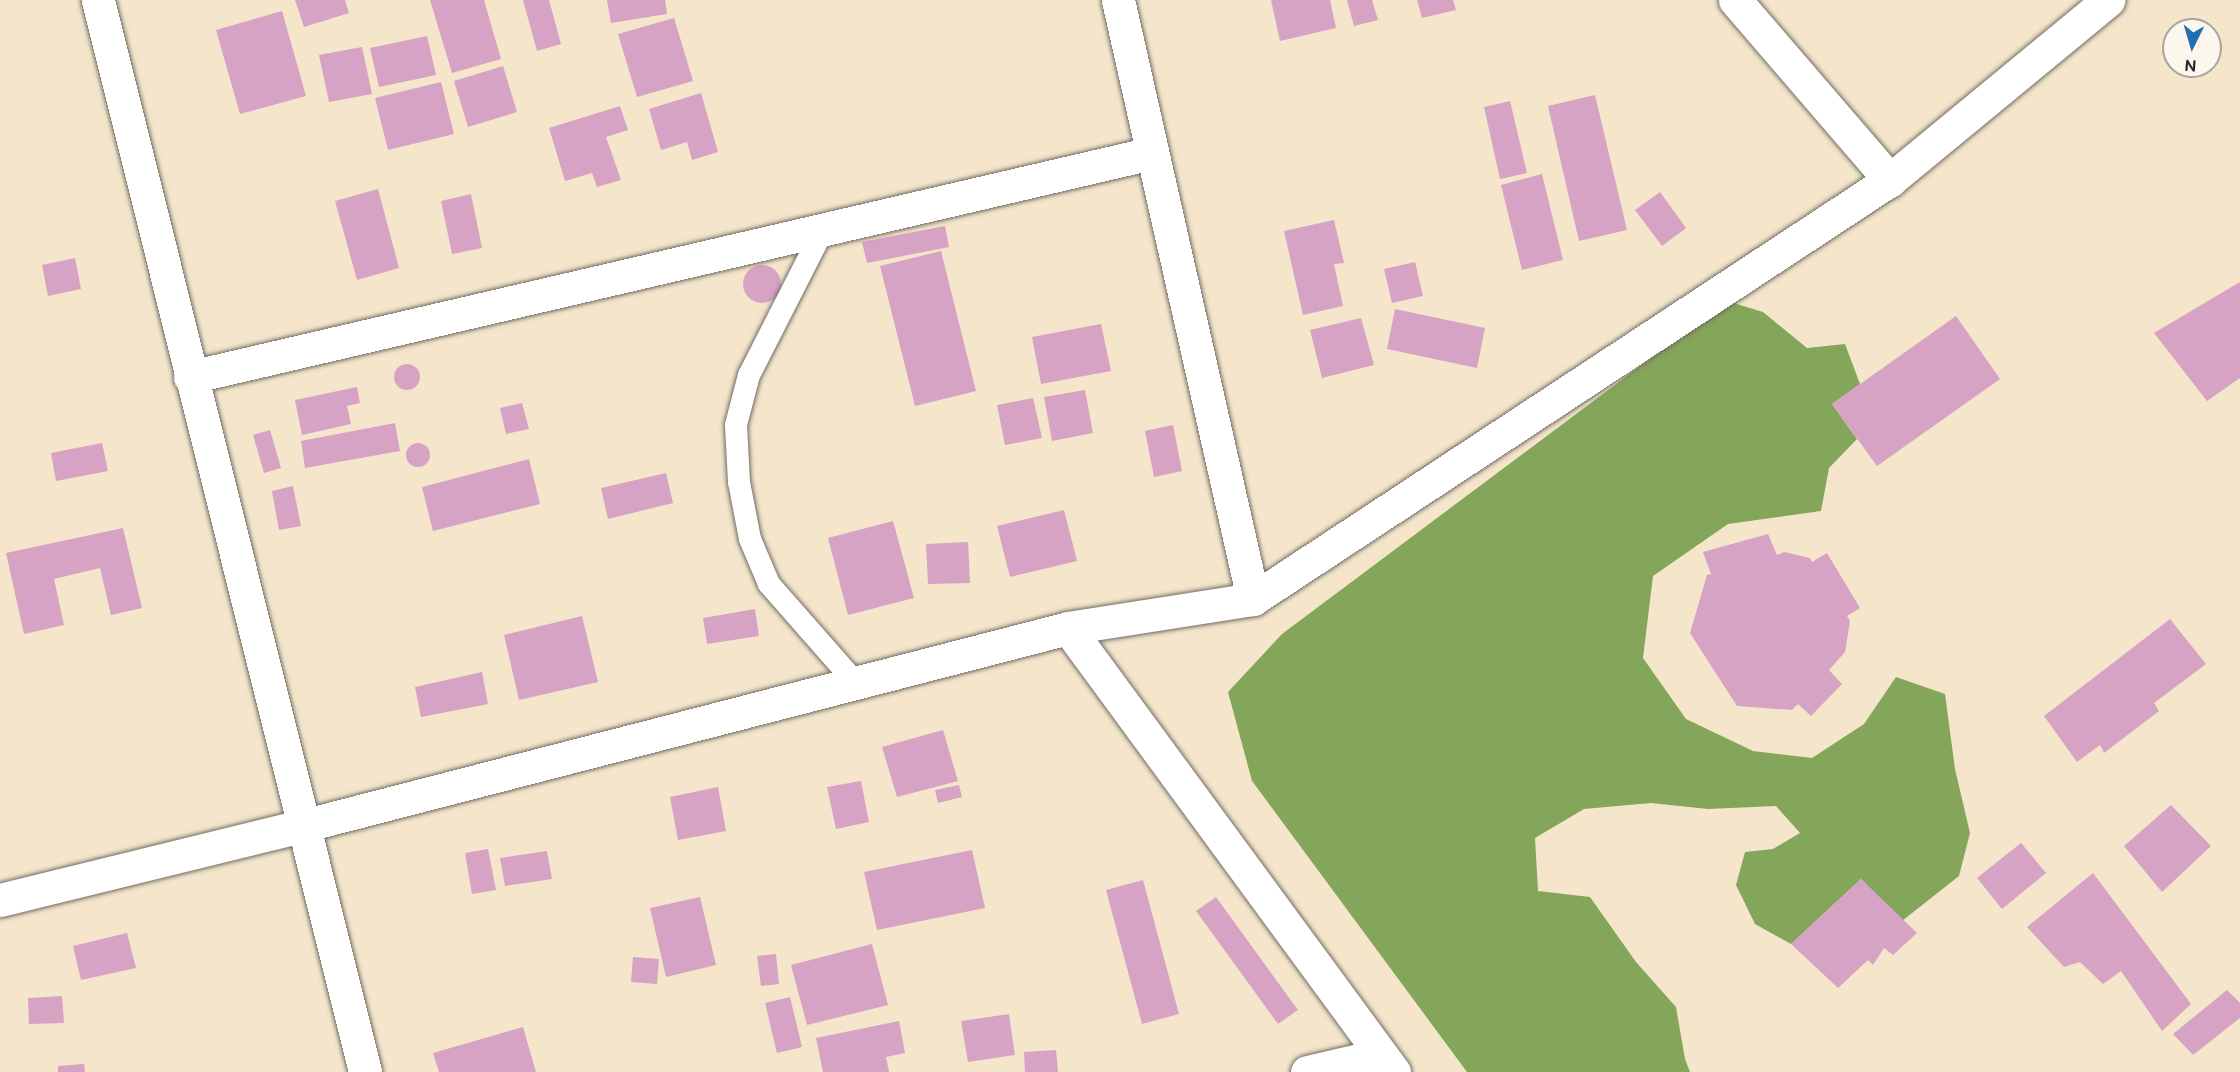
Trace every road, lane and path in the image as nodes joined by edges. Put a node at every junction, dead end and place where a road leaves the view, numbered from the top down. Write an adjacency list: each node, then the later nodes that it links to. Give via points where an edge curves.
1 (98, 0): 8 (street)
2 (1118, 0): 5 (street)
3 (1735, 0): 6 (street)
4 (2108, 0): 6 (street)
5 (1152, 153): 7 (street); 9 (street)
6 (1890, 180): 9 (street)
7 (823, 230): 8 (street); 11 (lane, via 749,375 736,424 739,482 750,540 769,584)
8 (190, 377): 12 (street)
9 (1253, 598): 10 (street)
10 (1068, 628): 11 (street); 14 (street)
11 (856, 683): 12 (street)
12 (302, 826): 13 (street); 15 (street)
13 (0, 900)
14 (1387, 1063): 16 (street)
15 (365, 1072)
16 (1307, 1072)

